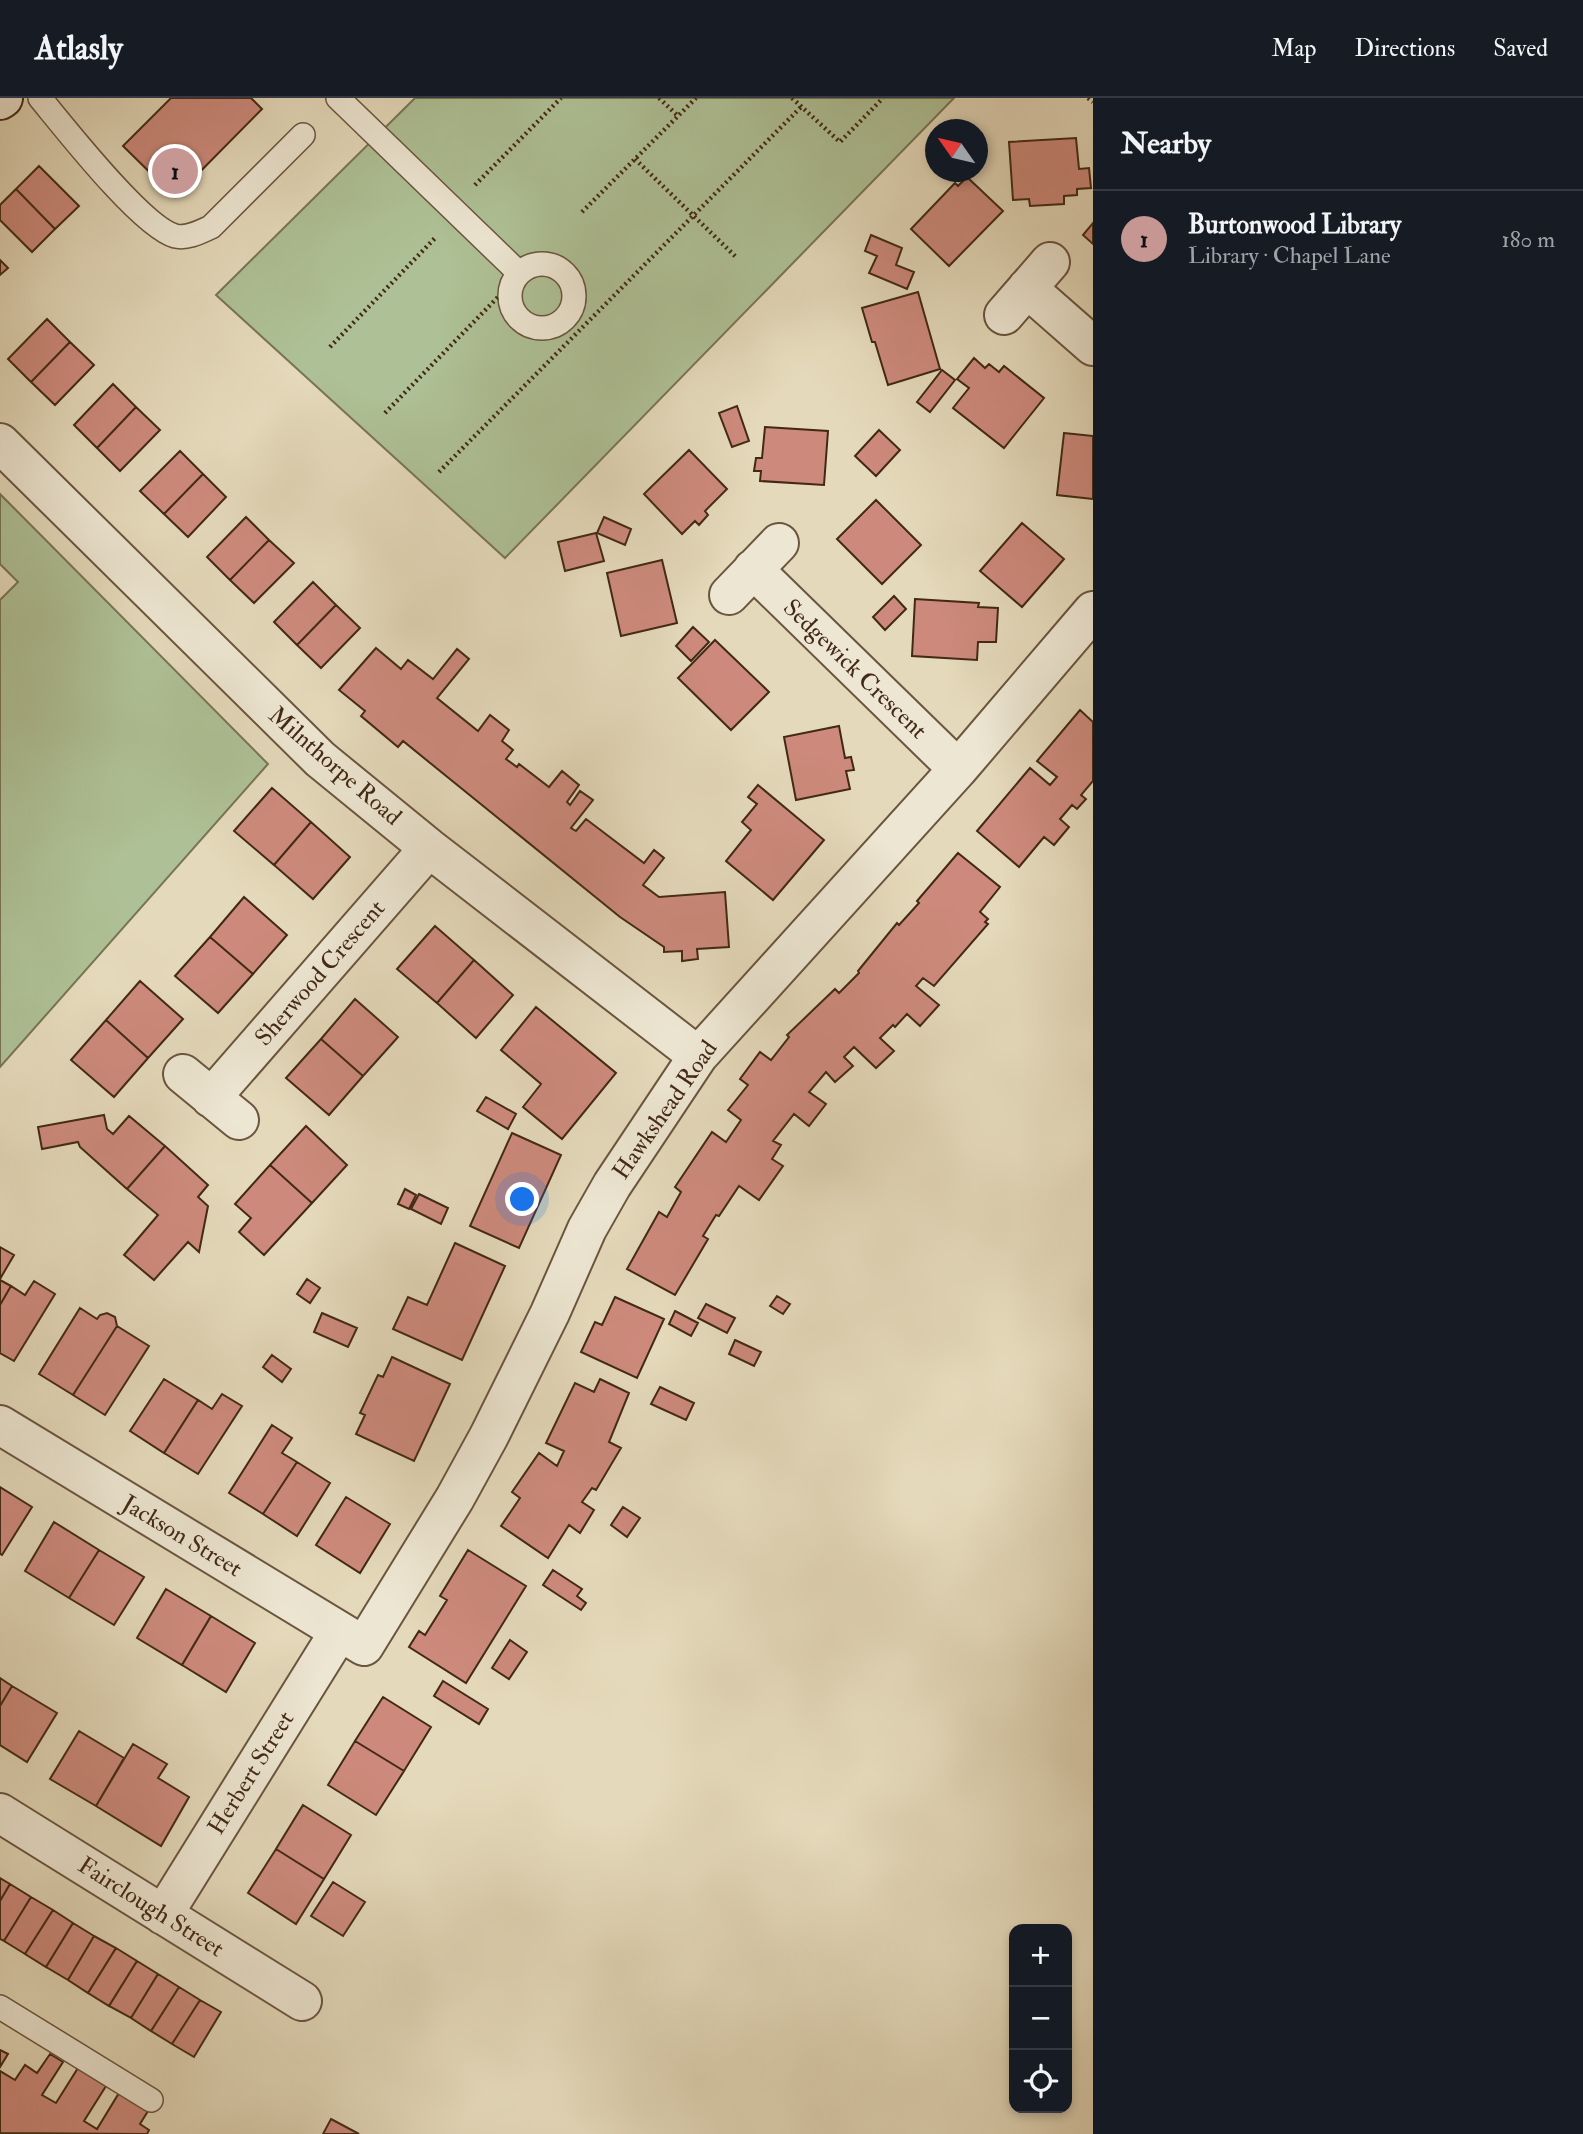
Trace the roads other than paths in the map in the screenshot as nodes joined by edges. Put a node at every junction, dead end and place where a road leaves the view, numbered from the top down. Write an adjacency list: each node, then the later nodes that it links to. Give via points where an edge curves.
1 (40, 98): 3 (lane, via 110,181 154,224 175,236 195,235 211,227)
2 (338, 98): 4 (lane, via 455,211)
3 (303, 135)
4 (516, 278)
5 (1027, 289): 6 (street)
6 (1093, 346)
7 (0, 443): 11 (street, Milnthorpe Road, via 320,759)
8 (753, 569): 10 (street, Sedgewick Crescent)
9 (1093, 611): 10 (street, Hawkshead Road)
10 (958, 769): 12 (street, Hawkshead Road)
11 (429, 848): 12 (street, Milnthorpe Road); 13 (street, Sherwood Crescent)
12 (698, 1056): 15 (street, Hawkshead Road, via 593,1218 455,1498)
13 (211, 1097)
14 (0, 1425): 15 (street, Jackson Street)
15 (351, 1639): 17 (street, Herbert Street)
16 (3, 1821): 17 (street, Fairclough Street)
17 (163, 1915): 18 (street, Fairclough Street)
18 (302, 2001)
19 (0, 2007): 20 (lane)
20 (151, 2099)

